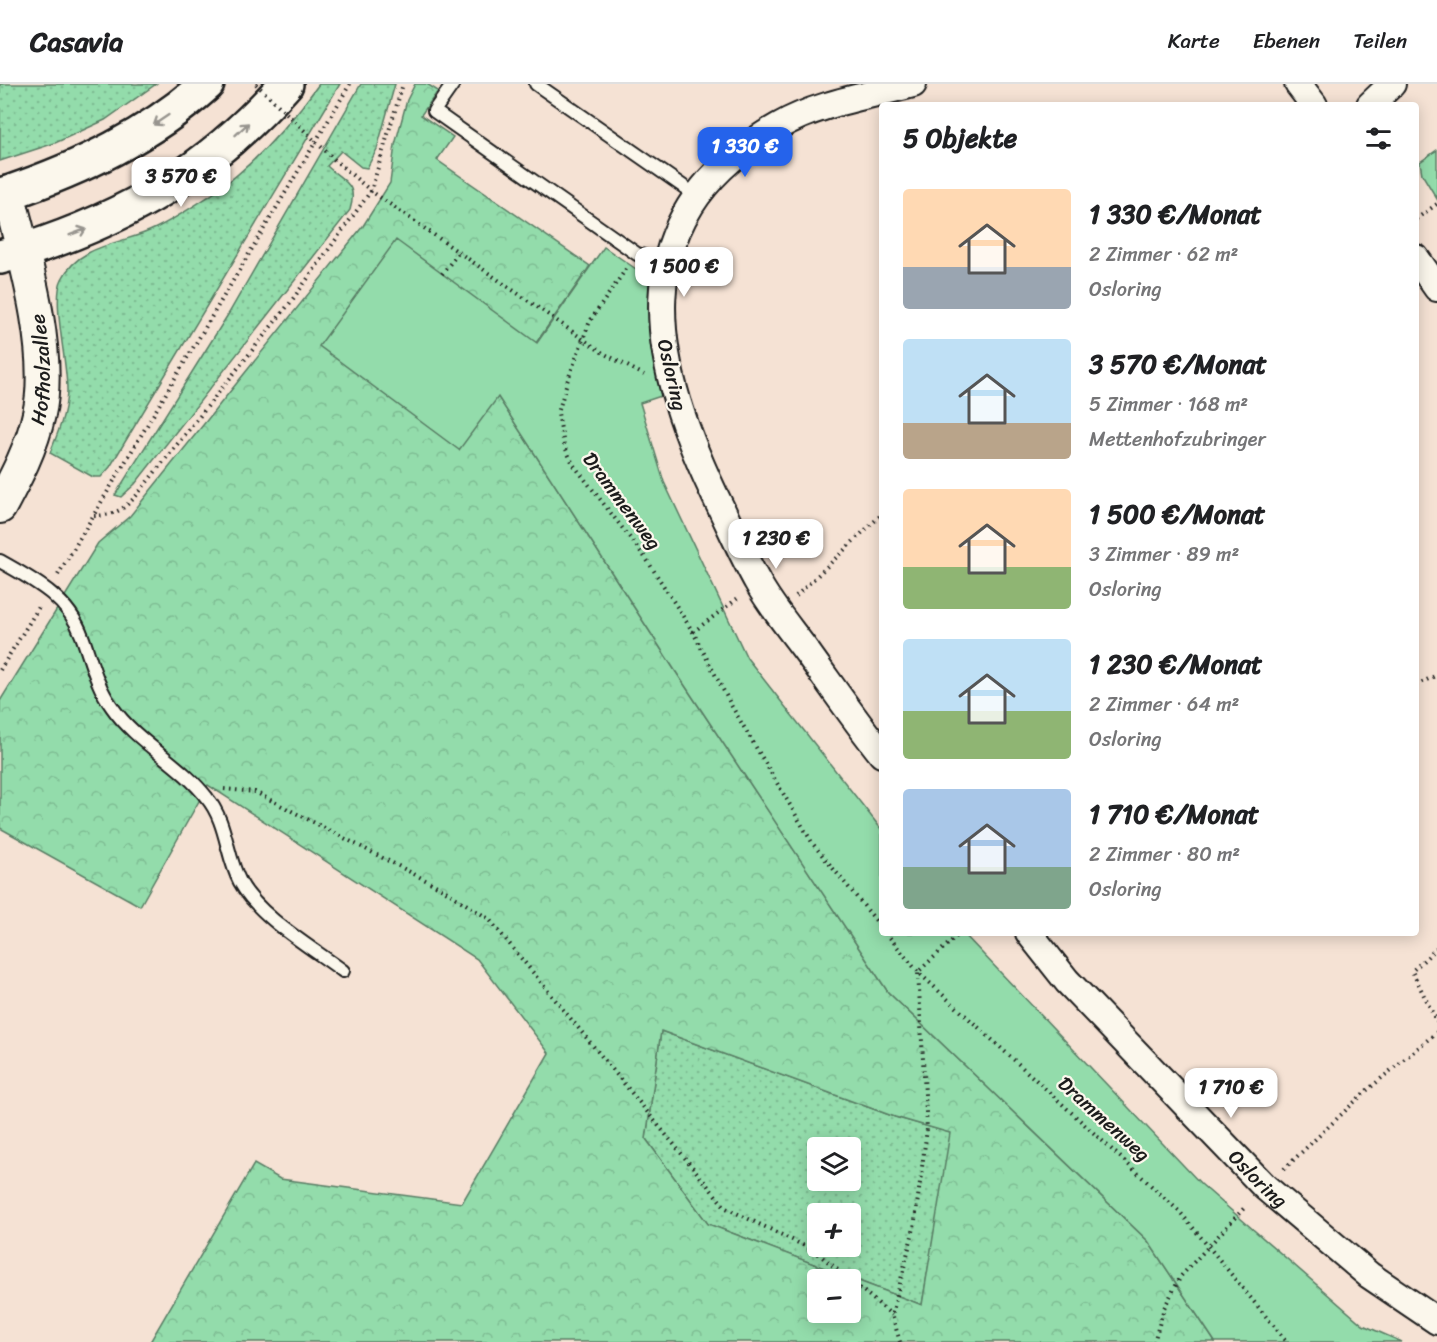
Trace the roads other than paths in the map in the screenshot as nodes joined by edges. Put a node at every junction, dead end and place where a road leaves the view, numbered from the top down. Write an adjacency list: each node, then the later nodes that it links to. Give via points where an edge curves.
1 (207, 84): 10 (main road, one-way to 10, via 164,119 104,154)
2 (286, 84): 12 (main road, one-way to 2, via 115,217 172,184 238,133)
3 (453, 84): 13 (lane, via 434,111 637,254)
4 (536, 84): 11 (lane)
5 (913, 84): 11 (street, Osloring, via 818,109 780,125 717,172)
6 (1298, 84): 8 (street)
7 (1392, 84): 9 (street)
8 (1312, 102)
9 (1373, 102)
10 (4, 194): 12 (street, Hofholzallee)
11 (697, 196): 13 (street, Osloring)
12 (12, 254): 16 (street, Hofholzallee, via 40,342 42,389 33,436)
13 (666, 262): 18 (street, Osloring, via 661,330 671,384 708,481 758,583)
14 (1419, 262): 15 (street)
15 (1437, 288)
16 (0, 507)
17 (0, 561): 20 (lane, via 49,590 70,613 111,706 141,740 207,798 220,820 240,883 251,898)
18 (879, 749)
19 (1031, 936): 21 (street, Osloring, via 1067,981 1265,1187 1360,1268)
20 (343, 971)
21 (1437, 1321)

